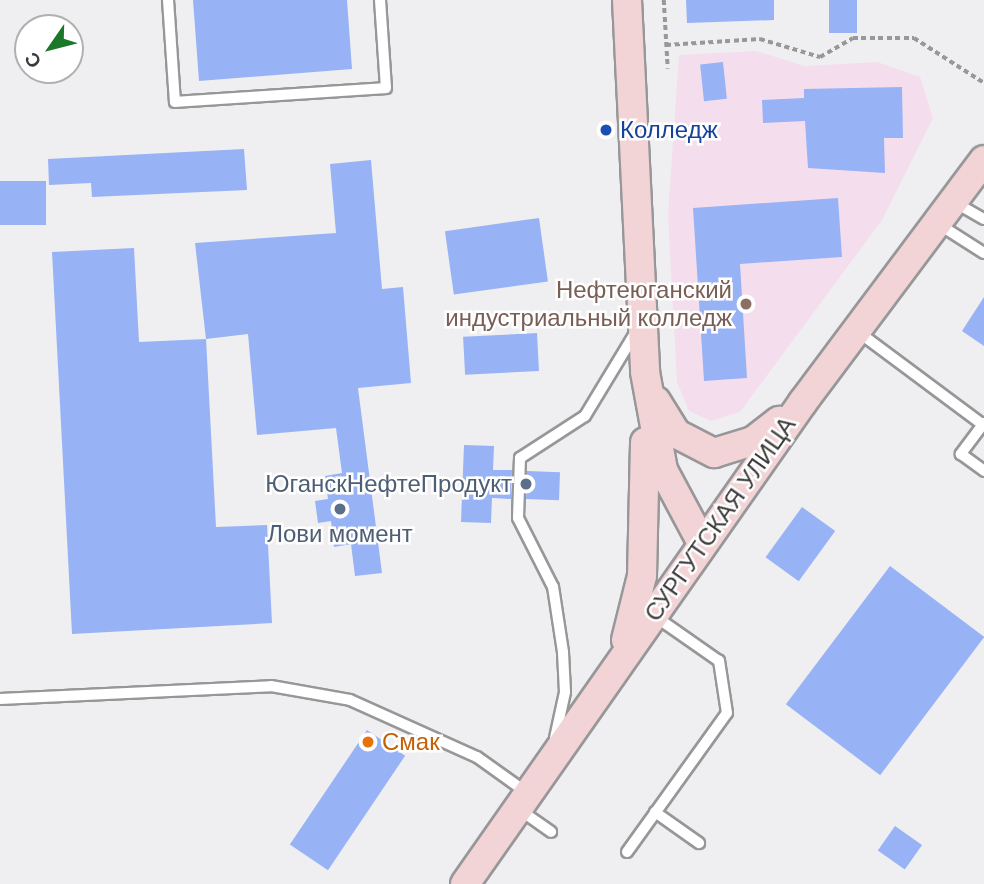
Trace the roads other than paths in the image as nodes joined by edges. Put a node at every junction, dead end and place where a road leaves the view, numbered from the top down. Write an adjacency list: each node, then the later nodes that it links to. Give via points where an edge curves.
1 (168, 0): 2 (lane, via 175,102 386,88)
2 (380, 0)
3 (627, 0): 8 (main road)
4 (984, 160): 5 (main road, СУРГУТСКАЯ УЛИЦА)
5 (942, 210): 6 (lane); 7 (lane); 9 (main road, СУРГУТСКАЯ УЛИЦА)
6 (984, 219)
7 (984, 253)
8 (642, 307): 10 (main road); 18 (lane, via 625,355 585,416 520,458 518,518 553,587 563,652 565,692)
9 (855, 329): 11 (main road, СУРГУТСКАЯ УЛИЦА); 12 (lane)
10 (645, 372): 11 (main road, via 677,434 714,453 753,441); 14 (main road, via 663,470); 16 (main road, via 642,576)
11 (803, 402): 14 (main road, СУРГУТСКАЯ УЛИЦА)
12 (984, 424): 13 (lane, via 961,454)
13 (984, 471)
14 (702, 543): 15 (main road, СУРГУТСКАЯ УЛИЦА)
15 (653, 615): 16 (main road, СУРГУТСКАЯ УЛИЦА); 20 (lane, via 719,661 727,713)
16 (616, 668): 18 (main road, СУРГУТСКАЯ УЛИЦА)
17 (0, 699): 19 (lane, via 271,686 337,697 477,757)
18 (547, 770): 19 (main road, СУРГУТСКАЯ УЛИЦА)
19 (524, 802): 21 (lane); 24 (main road, СУРГУТСКАЯ УЛИЦА)
20 (655, 812): 22 (lane); 23 (lane)
21 (551, 832)
22 (699, 843)
23 (626, 852)
24 (465, 884)

